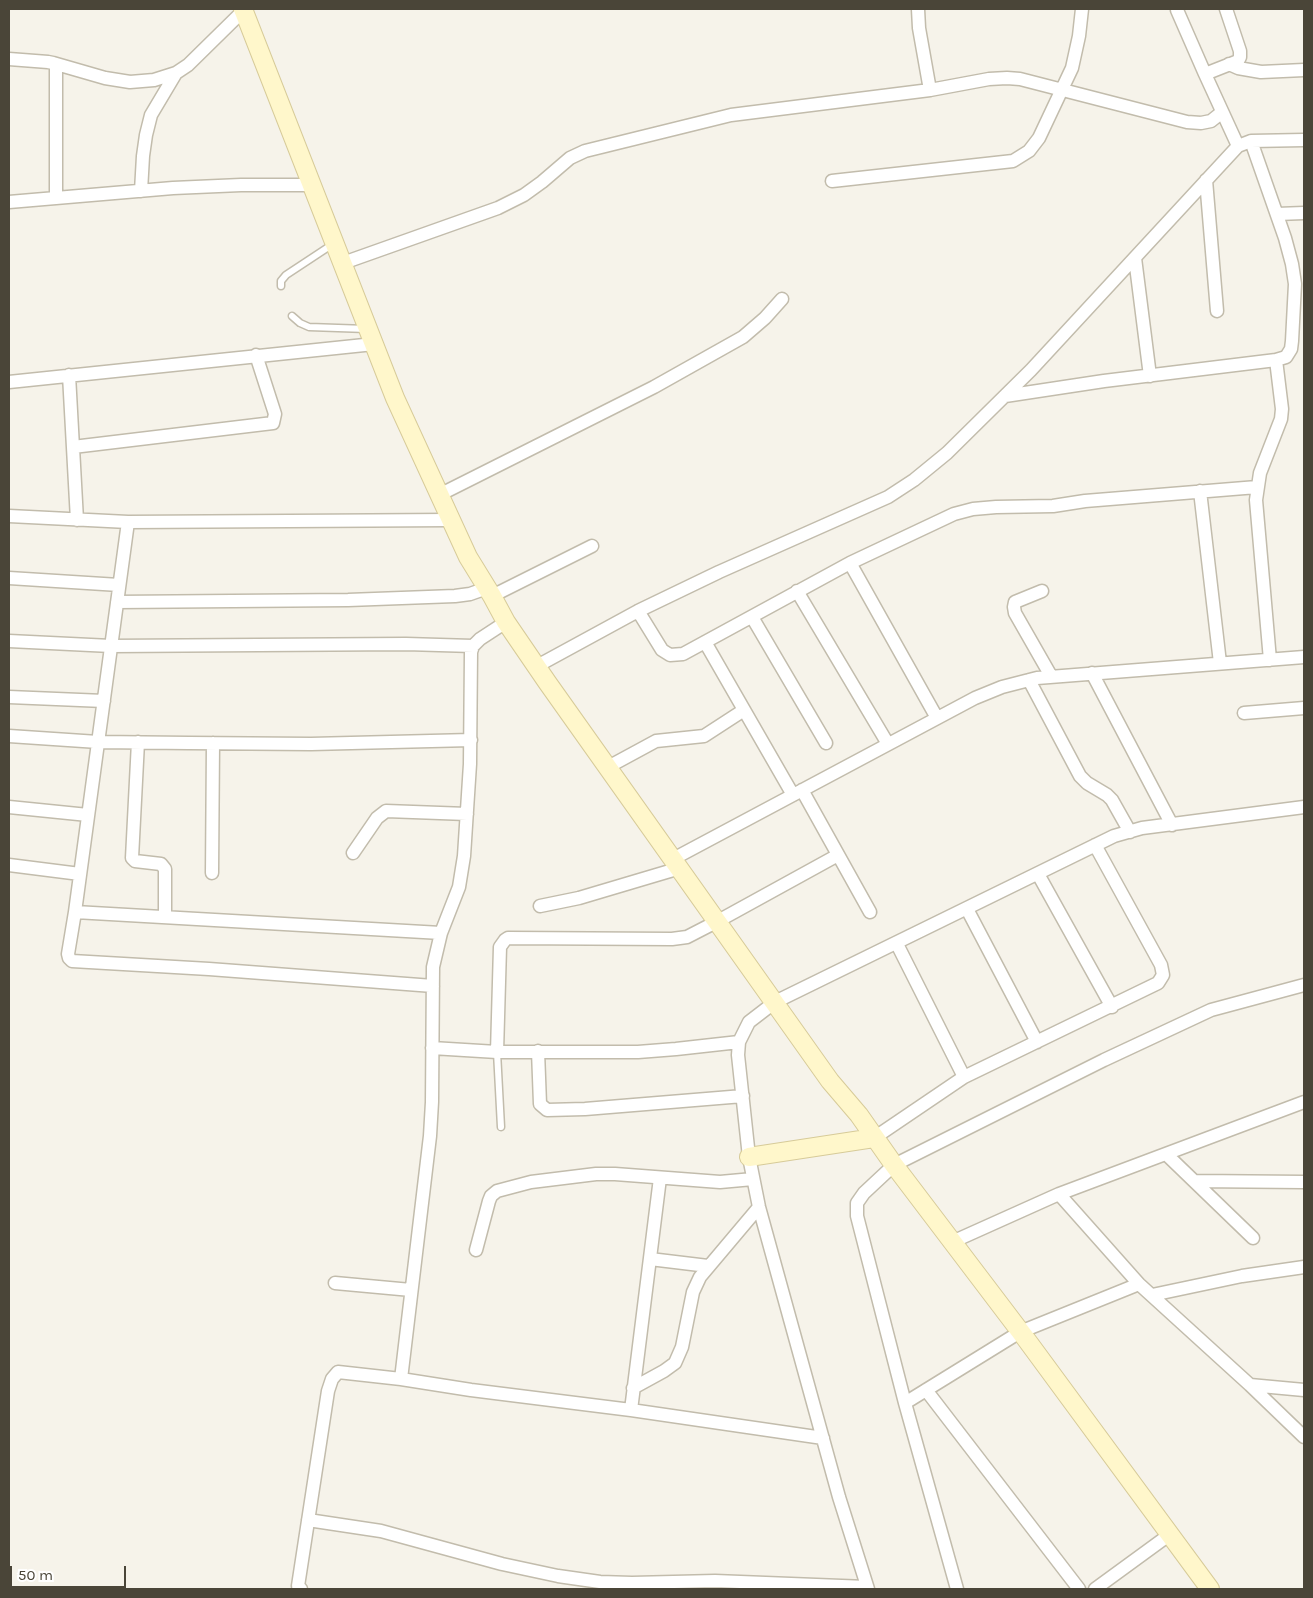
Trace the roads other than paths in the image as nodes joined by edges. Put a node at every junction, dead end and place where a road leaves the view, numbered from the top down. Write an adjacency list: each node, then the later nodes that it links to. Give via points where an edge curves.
1 (244, 9): 10 (street); 20 (main road)
2 (918, 9): 12 (street)
3 (1082, 9): 13 (street, via 1077,49)
4 (1226, 9): 8 (street, via 1240,51 1238,61)
5 (1178, 10): 11 (street)
6 (9, 59): 7 (street)
7 (53, 63): 10 (street, via 130,82 154,80); 22 (street, via 56,67)
8 (1229, 64): 9 (street, via 1260,72); 11 (street)
9 (1304, 70)
10 (176, 73): 21 (street, via 151,115 143,156)
11 (1204, 74): 14 (street)
12 (930, 90): 13 (street, via 1007,78); 28 (street, via 730,115 584,151 570,158 524,195 498,208)
13 (1061, 90): 14 (street, via 1187,122 1210,121); 19 (street, via 1039,138 1029,151 1014,160)
14 (1221, 113): 17 (street)
15 (1304, 140): 16 (street)
16 (1251, 141): 17 (street); 25 (street)
17 (1238, 146): 18 (street)
18 (1206, 180): 27 (street); 31 (street)
19 (832, 181)
20 (312, 185): 21 (street); 26 (main road)
21 (141, 191): 22 (street)
22 (56, 198): 23 (street)
23 (9, 202)
24 (1304, 213): 25 (street)
25 (1277, 214): 34 (street, via 1295,284)
26 (335, 243): 28 (main road); 29 (lane, via 286,275)
27 (1135, 258): 39 (street); 41 (street)
28 (343, 263): 33 (main road)
29 (281, 286)
30 (782, 299): 45 (street, via 743,337 654,387)
31 (1217, 311)
32 (292, 316): 33 (lane, via 309,327)
33 (371, 337): 36 (street); 45 (main road)
34 (1291, 349): 35 (street); 37 (street, via 1286,357)
35 (1304, 350)
36 (256, 355): 38 (street); 42 (street, via 275,414 273,423)
37 (1276, 360): 39 (street); 43 (street, via 1281,419)
38 (69, 375): 40 (street); 42 (street)
39 (1150, 376): 41 (street)
40 (9, 382)
41 (1005, 396): 58 (street, via 947,453 888,497)
42 (73, 447): 47 (street)
43 (1257, 488): 44 (street); 66 (street)
44 (1200, 491): 51 (street, via 1053,506 973,509 954,514); 67 (street)
45 (439, 495): 48 (main road)
46 (9, 516): 47 (street)
47 (77, 520): 49 (street)
48 (451, 520): 49 (street); 55 (main road, via 468,558)
49 (128, 522): 53 (street)
50 (592, 546): 55 (street)
51 (850, 563): 54 (street); 77 (street)
52 (9, 578): 53 (street)
53 (119, 585): 57 (street)
54 (798, 591): 59 (street); 84 (street)
55 (490, 592): 57 (street, via 348,600); 60 (main road)
56 (1042, 592): 70 (street, via 1015,602 1014,607)
57 (117, 602): 63 (street)
58 (638, 611): 62 (street, via 662,650 670,655 684,654); 68 (street)
59 (752, 617): 62 (street); 83 (street)
60 (506, 622): 64 (street); 68 (main road)
61 (9, 642): 63 (street)
62 (705, 642): 75 (street)
63 (111, 646): 64 (street); 73 (street)
64 (473, 646): 79 (street)
65 (1304, 657): 66 (street)
66 (1270, 660): 67 (street)
67 (1220, 663): 69 (street)
68 (537, 666): 85 (main road)
69 (1092, 673): 70 (street); 91 (street)
70 (1051, 676): 71 (street)
71 (1029, 680): 77 (street, via 975,698); 92 (street, via 1080,776 1112,800)
72 (9, 697): 73 (street)
73 (104, 701): 80 (street)
74 (1304, 708): 76 (street)
75 (744, 710): 85 (street, via 704,736 656,741); 86 (street)
76 (1244, 713)
77 (937, 718): 84 (street)
78 (9, 736): 80 (street)
79 (471, 740): 82 (street); 89 (street)
80 (98, 742): 81 (street); 90 (street)
81 (138, 742): 82 (street); 105 (street, via 132,858 161,864 165,869)
82 (213, 743): 98 (street)
83 (826, 743)
84 (888, 744): 86 (street)
85 (608, 768): 96 (main road)
86 (798, 792): 95 (street); 96 (street)
87 (9, 807): 90 (street)
88 (1304, 807): 91 (street)
89 (467, 814): 94 (street, via 386,811 377,818); 107 (street, via 459,887)
90 (88, 815): 99 (street)
91 (1172, 824): 92 (street)
92 (1130, 832): 93 (street)
93 (1095, 845): 100 (street); 112 (street, via 1161,965 1162,975 1158,984)
94 (353, 853)
95 (838, 855): 104 (street); 106 (street)
96 (677, 864): 101 (street, via 579,898); 106 (main road)
97 (9, 865): 99 (street)
98 (212, 873)
99 (80, 874): 103 (street)
100 (1038, 874): 102 (street); 112 (street)
101 (540, 906)
102 (967, 909): 108 (street); 114 (street)
103 (75, 912): 105 (street); 110 (street, via 68,954 72,961)
104 (870, 912)
105 (165, 917): 107 (street)
106 (718, 921): 111 (main road); 117 (street, via 687,937 672,939 508,938 500,947)
107 (441, 933): 110 (street, via 433,967)
108 (897, 944): 111 (street); 118 (street)
109 (1304, 985): 125 (street, via 1211,1010)
110 (433, 986): 115 (street)
111 (775, 1002): 113 (street, via 749,1022); 122 (main road)
112 (1112, 1007): 114 (street)
113 (739, 1042): 116 (street, via 638,1052); 119 (street)
114 (1037, 1042): 118 (street)
115 (432, 1048): 117 (street); 140 (street, via 430,1136)
116 (538, 1051): 117 (street); 119 (street, via 540,1104 547,1110)
117 (497, 1052): 121 (lane)
118 (964, 1077): 122 (street)
119 (743, 1096): 124 (street)
120 (1302, 1106): 123 (street)
121 (501, 1127)
122 (874, 1138): 124 (main road); 125 (main road)
123 (1166, 1154): 128 (street); 130 (street)
124 (749, 1157): 127 (street)
125 (894, 1165): 133 (main road); 148 (street, via 864,1193 857,1203 857,1216)
126 (660, 1178): 127 (street, via 720,1182); 134 (street, via 578,1175 497,1191 489,1201); 135 (street)
127 (754, 1180): 131 (street)
128 (1194, 1181): 129 (street); 132 (street)
129 (1304, 1182)
130 (1060, 1194): 133 (street); 139 (street)
131 (758, 1207): 136 (street); 151 (street)
132 (1253, 1238)
133 (952, 1242): 142 (main road)
134 (476, 1250)
135 (650, 1259): 136 (street); 145 (street)
136 (708, 1266): 145 (street, via 693,1292 682,1347 675,1363)
137 (1304, 1267): 141 (street)
138 (335, 1282): 140 (street)
139 (1139, 1284): 141 (street); 142 (street)
140 (411, 1290): 143 (street)
141 (1152, 1295): 144 (street)
142 (1020, 1332): 146 (street); 153 (main road)
143 (401, 1379): 149 (street); 152 (street, via 338,1372 332,1379)
144 (1250, 1385): 147 (street); 150 (street)
145 (633, 1388): 149 (street)
146 (926, 1390): 148 (street); 158 (street)
147 (1304, 1390)
148 (905, 1403): 157 (street)
149 (630, 1410): 151 (street)
150 (1304, 1437)
151 (823, 1438): 155 (street)
152 (308, 1520): 154 (street, via 381,1531 558,1576 600,1582); 156 (street, via 298,1586)
153 (1169, 1535): 159 (street); 160 (main road)
154 (698, 1585): 155 (street, via 715,1581)
155 (867, 1588)
156 (301, 1589)
157 (957, 1589)
158 (1078, 1589)
159 (1095, 1589)
160 (1210, 1589)

